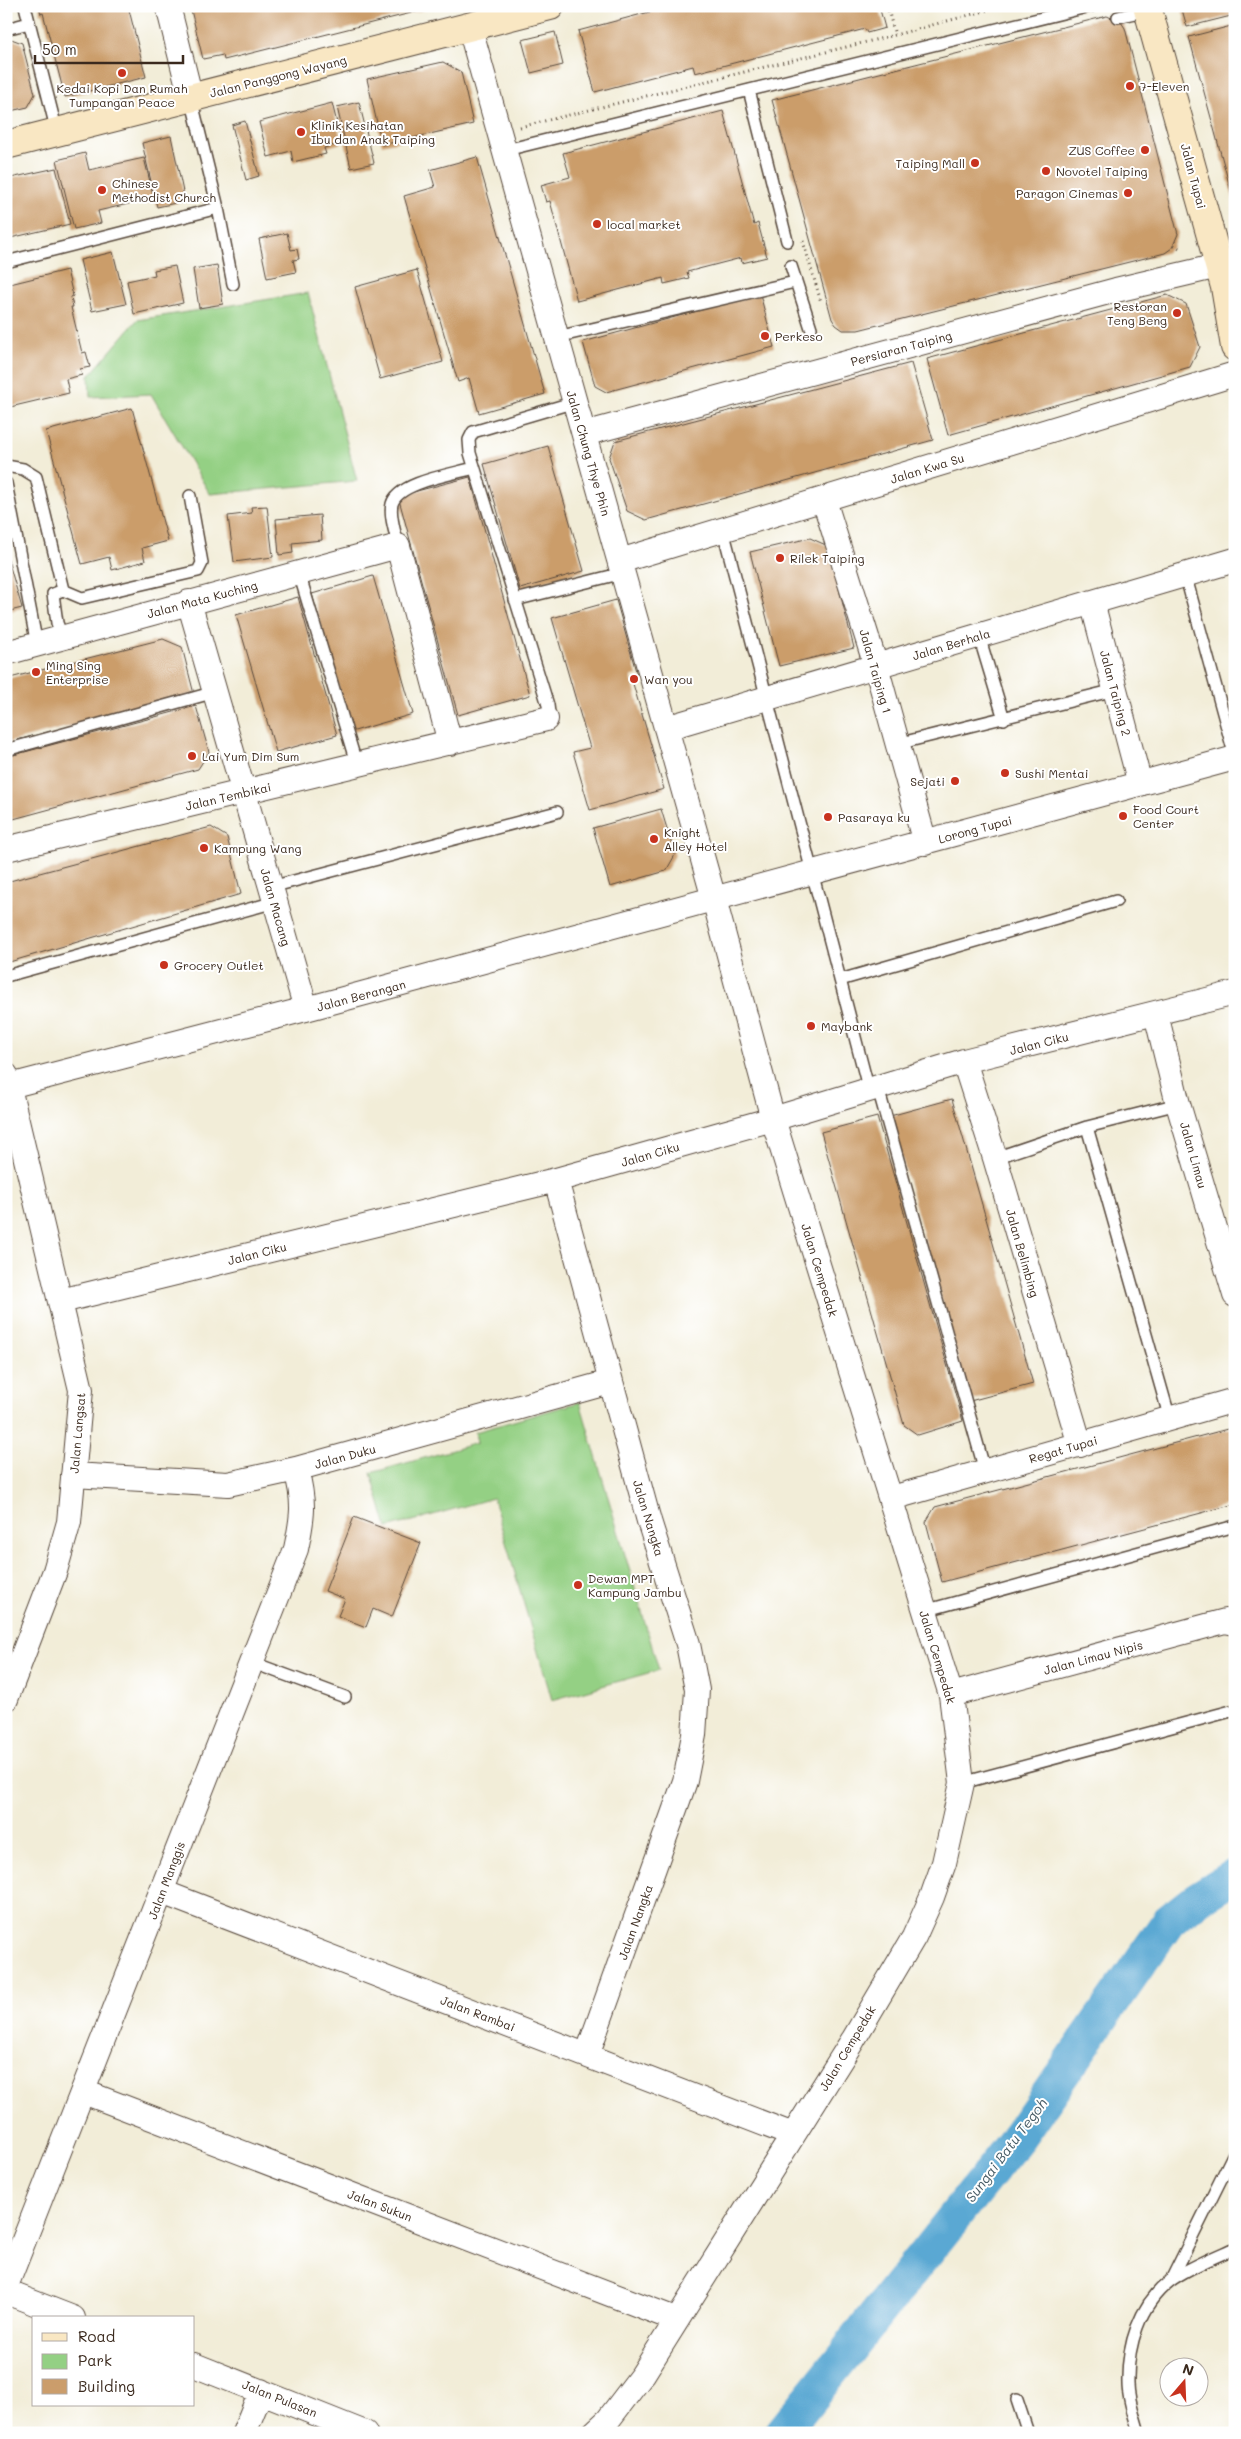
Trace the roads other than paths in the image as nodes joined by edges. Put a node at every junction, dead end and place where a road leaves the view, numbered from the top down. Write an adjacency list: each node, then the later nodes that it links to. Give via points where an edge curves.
1 (25, 6): 8 (lane)
2 (168, 6): 11 (street)
3 (550, 6): 6 (street, Jalan Panggong Wayang)
4 (1090, 6): 10 (lane)
5 (1148, 8): 7 (lane); 20 (street, Jalan Tupai)
6 (467, 17): 11 (street, Jalan Panggong Wayang); 13 (street, Jalan Chung Thye Phin)
7 (1118, 17)
8 (29, 23): 9 (lane); 12 (lane)
9 (6, 29)
10 (749, 90): 13 (lane); 16 (lane)
11 (191, 98): 12 (street, Jalan Panggong Wayang); 15 (lane)
12 (57, 132): 14 (street, Jalan Panggong Wayang)
13 (503, 141): 23 (street, Jalan Chung Thye Phin)
14 (6, 145)
15 (218, 208): 17 (lane); 21 (lane)
16 (787, 241)
17 (6, 262)
18 (791, 266): 19 (lane)
19 (795, 282): 22 (lane); 23 (lane)
20 (1226, 283): 24 (street, Jalan Tupai); 27 (street, Persiaran Taiping, via 1116,290)
21 (233, 284)
22 (811, 328)
23 (557, 337): 26 (street, Jalan Chung Thye Phin)
24 (1235, 348)
25 (1235, 374): 32 (street, Jalan Kwa Su)
26 (575, 402): 27 (street, Jalan Chung Thye Phin); 29 (lane, via 473,432 469,440)
27 (584, 434): 36 (street, Jalan Chung Thye Phin)
28 (6, 466): 39 (lane, via 22,469 36,477)
29 (474, 468): 34 (lane, via 421,483 395,497 391,506); 40 (lane)
30 (6, 483): 45 (lane)
31 (190, 496): 39 (lane, via 202,563 198,571 82,598)
32 (824, 500): 33 (street, Jalan Kwa Su); 47 (street, Jalan Taiping 1)
33 (723, 530): 36 (street, Jalan Kwa Su); 50 (lane)
34 (398, 546): 37 (street, Jalan Mata Kuching); 54 (street)
35 (1235, 560): 38 (street, Jalan Berhala)
36 (621, 567): 40 (lane); 53 (street, Jalan Chung Thye Phin)
37 (299, 573): 41 (street, Jalan Mata Kuching); 58 (lane)
38 (1185, 574): 42 (street, Jalan Berhala); 57 (lane)
39 (63, 590): 44 (lane, via 53,594)
40 (515, 600): 51 (lane, via 548,705)
41 (189, 602): 44 (street, Jalan Mata Kuching); 49 (street, Jalan Macang)
42 (1092, 602): 43 (street, Jalan Berhala); 48 (street, Jalan Taiping 2)
43 (979, 636): 47 (street, Jalan Berhala); 52 (lane)
44 (62, 638): 45 (street, Jalan Mata Kuching)
45 (37, 645): 46 (street, Jalan Mata Kuching)
46 (6, 653)
47 (876, 666): 50 (street, Jalan Berhala); 55 (street, Jalan Taiping 1)
48 (1115, 690): 52 (lane); 59 (street, Jalan Taiping 2)
49 (215, 692): 56 (lane); 60 (street, Jalan Macang)
50 (767, 699): 53 (street, Jalan Berhala); 64 (lane)
51 (546, 719): 54 (street, Jalan Tembikai)
52 (1004, 719): 55 (lane)
53 (666, 728): 66 (street, Jalan Chung Thye Phin)
54 (450, 743): 58 (street, Jalan Tembikai)
55 (897, 744): 62 (street, Jalan Taiping 1)
56 (6, 750)
57 (1235, 758): 59 (street, Lorong Tupai)
58 (357, 766): 60 (street, Jalan Tembikai)
59 (1140, 784): 62 (street, Lorong Tupai)
60 (244, 792): 63 (street, Jalan Tembikai); 65 (street, Jalan Macang)
61 (557, 812): 65 (lane)
62 (925, 843): 64 (street, Lorong Tupai)
63 (6, 849)
64 (812, 873): 66 (street, Lorong Tupai); 69 (lane)
65 (273, 894): 68 (lane); 71 (street, Jalan Macang)
66 (714, 899): 71 (street, Jalan Berangan); 77 (street, Jalan Cempedak)
67 (1116, 901): 69 (lane)
68 (6, 976)
69 (840, 980): 75 (lane)
70 (1235, 993): 72 (street, Jalan Ciku)
71 (306, 1010): 74 (street, Jalan Berangan)
72 (1156, 1014): 73 (street, Jalan Ciku); 76 (street, Jalan Limau)
73 (964, 1061): 75 (street, Jalan Ciku); 79 (street, Jalan Belimbing)
74 (7, 1083): 82 (street, Jalan Langsat)
75 (873, 1089): 77 (street, Jalan Ciku); 88 (lane)
76 (1178, 1104): 78 (lane); 81 (street, Jalan Limau)
77 (773, 1119): 80 (street, Jalan Ciku); 90 (street, Jalan Cempedak)
78 (1087, 1128): 79 (lane); 85 (lane)
79 (995, 1158): 86 (street, Jalan Belimbing)
80 (556, 1180): 82 (street, Jalan Ciku); 83 (street, Jalan Nangka)
81 (1235, 1295)
82 (61, 1302): 89 (street, Jalan Langsat, via 81,1390)
83 (610, 1382): 87 (street, Jalan Duku); 101 (street, Jalan Nangka, via 688,1644 696,1690 694,1735 685,1781)
84 (1235, 1400): 85 (street, Regat Tupai)
85 (1170, 1419): 86 (street, Regat Tupai)
86 (1080, 1445): 88 (street, Regat Tupai)
87 (296, 1469): 89 (street, Jalan Duku, via 228,1484); 94 (street, Jalan Manggis, via 304,1515 298,1540)
88 (985, 1471): 90 (street, Regat Tupai)
89 (73, 1475): 97 (street, Jalan Langsat, via 69,1522 55,1571)
90 (892, 1498): 92 (street, Jalan Cempedak)
91 (1235, 1526): 92 (lane)
92 (924, 1611): 95 (street, Jalan Cempedak)
93 (1235, 1623): 95 (street, Jalan Limau Nipis, via 1225,1621)
94 (251, 1662): 96 (lane); 100 (street, Jalan Manggis)
95 (952, 1695): 99 (street, Jalan Cempedak)
96 (345, 1697)
97 (6, 1698)
98 (1235, 1710): 99 (lane)
99 (962, 1783): 103 (street, Jalan Cempedak, via 944,1863 914,1937)
100 (162, 1892): 101 (street, Jalan Rambai); 102 (street, Jalan Manggis)
101 (587, 2055): 103 (street, Jalan Rambai)
102 (84, 2092): 107 (street, Jalan Manggis); 110 (street, Jalan Sukun)
103 (794, 2135): 110 (street, Jalan Cempedak)
104 (1235, 2151): 106 (lane)
105 (1235, 2248): 106 (lane)
106 (1171, 2280): 118 (lane, via 1152,2297 1130,2350 1128,2386)
107 (6, 2286)
108 (6, 2292): 109 (street)
109 (68, 2316)
110 (676, 2319): 116 (street, Jalan Cempedak, via 642,2374 608,2420)
111 (195, 2365): 112 (street, Jalan Pulasan)
112 (261, 2391): 114 (street); 115 (street, Jalan Pulasan)
113 (1017, 2400): 117 (lane)
114 (244, 2433)
115 (365, 2433)
116 (594, 2433)
117 (1028, 2433)
118 (1139, 2433)

